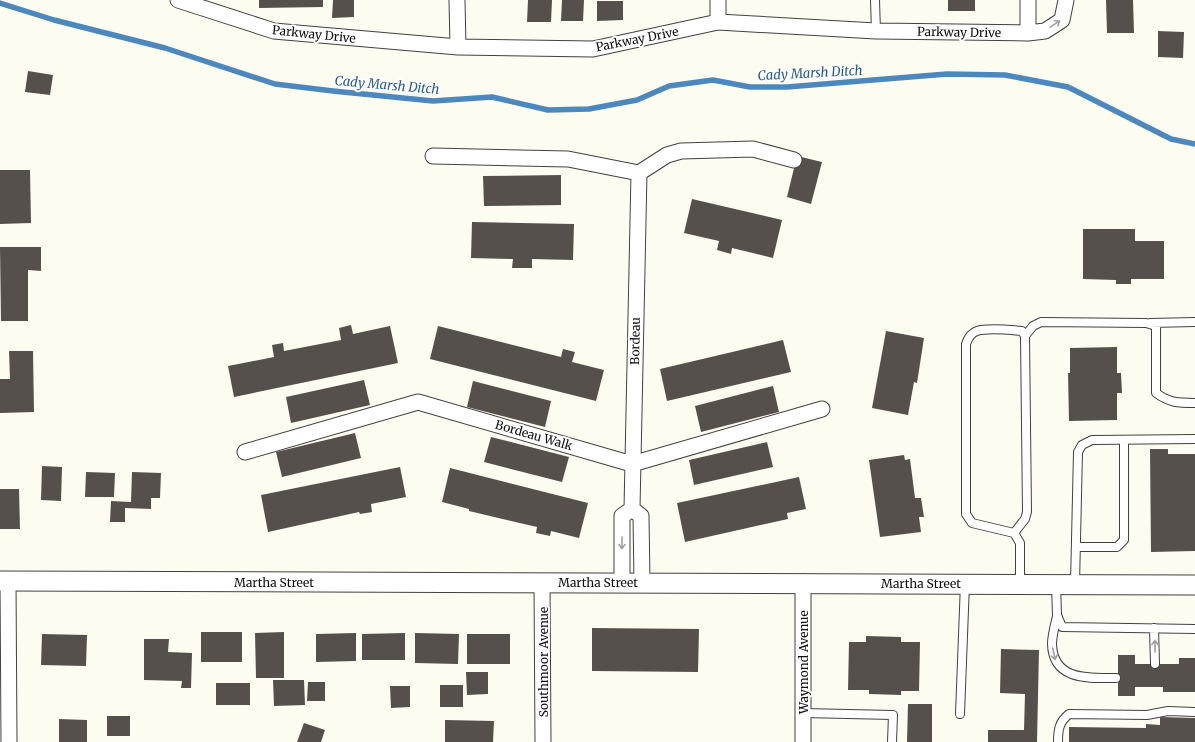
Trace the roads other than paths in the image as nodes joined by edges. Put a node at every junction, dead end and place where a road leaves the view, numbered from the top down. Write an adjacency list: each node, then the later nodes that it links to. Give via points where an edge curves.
1 (457, 0): 10 (street)
2 (718, 0): 7 (street)
3 (875, 0): 8 (lane)
4 (1028, 0): 9 (street)
5 (1066, 0): 9 (street, Parkway Drive, one-way to 5, via 1045,31 1062,20)
6 (185, 1): 10 (street, Parkway Drive, via 274,31)
7 (718, 22): 8 (street, Parkway Drive); 10 (street, Parkway Drive, via 593,48)
8 (876, 31): 9 (street, Parkway Drive)
9 (1028, 33)
10 (458, 47)
11 (434, 156): 13 (street, via 568,158)
12 (794, 160): 13 (street, via 753,149 688,150 668,155)
13 (640, 173): 22 (street, Bordeau)
14 (1195, 322): 15 (lane)
15 (1146, 323): 16 (lane, via 1041,322 1033,326); 17 (lane, via 1156,326 1156,393 1166,400)
16 (1025, 336): 24 (lane, via 1027,512); 24 (lane, via 1022,331 978,330 968,337 966,344 966,514 972,523)
17 (1195, 403)
18 (822, 409): 22 (street)
19 (1195, 438): 20 (lane)
20 (1124, 440): 25 (lane, via 1092,440 1082,445 1078,452); 25 (lane, via 1124,540 1117,547)
21 (246, 452): 22 (street, Bordeau Walk, via 418,402)
22 (632, 464): 23 (street, Bordeau)
23 (632, 509): 27 (street, one-way to 27, via 622,516); 28 (street, via 641,516)
24 (1014, 534): 32 (lane, via 1020,543)
25 (1076, 547): 33 (lane)
26 (4, 581): 30 (street, Martha Street); 43 (street)
27 (622, 582): 28 (street, Martha Street); 30 (street, Martha Street)
28 (642, 582): 29 (street, Martha Street)
29 (803, 582): 31 (street, Martha Street); 41 (street, Waymond Avenue)
30 (542, 583): 44 (street, Southmoor Avenue)
31 (965, 583): 32 (street, Martha Street); 42 (lane)
32 (1020, 584): 33 (street, Martha Street)
33 (1066, 584): 34 (street, Martha Street); 35 (lane)
34 (1195, 585)
35 (1057, 615): 36 (lane, via 1062,627); 39 (lane, one-way to 39, via 1052,644 1056,661 1066,672 1082,678)
36 (1154, 628): 37 (lane); 38 (lane, one-way to 36)
37 (1195, 629)
38 (1155, 664)
39 (1116, 678)
40 (1195, 712): 47 (lane, via 1168,711 1147,715 1069,714 1062,719 1058,730)
41 (803, 713): 45 (street, Waymond Avenue); 46 (lane, via 893,715)
42 (960, 714)
43 (9, 742)
44 (543, 742)
45 (803, 742)
46 (892, 742)
47 (1058, 742)

